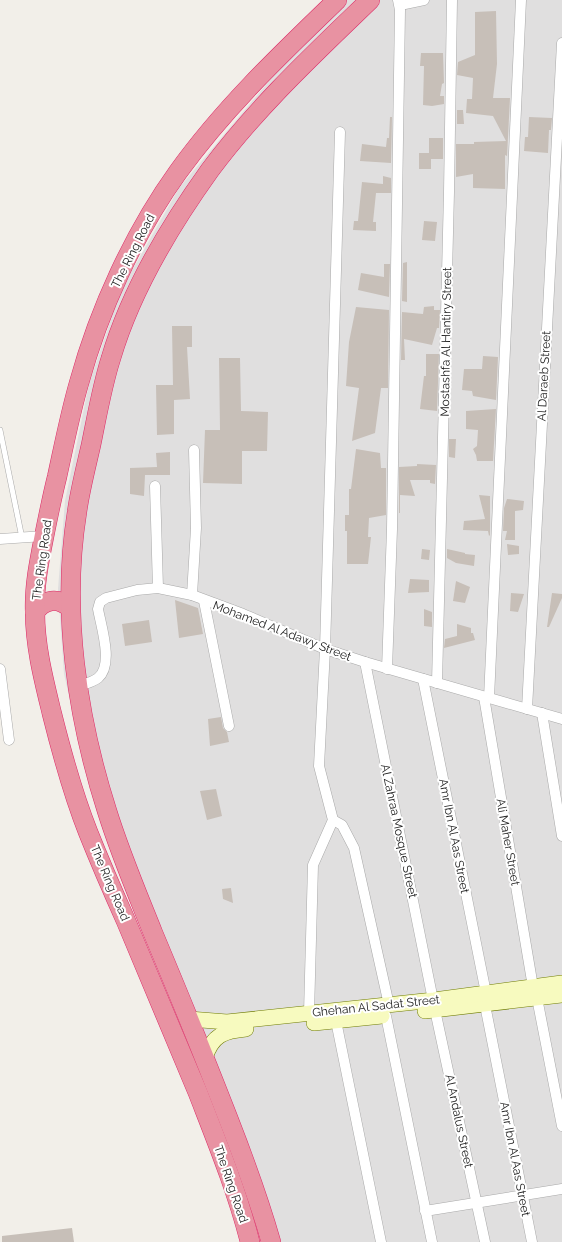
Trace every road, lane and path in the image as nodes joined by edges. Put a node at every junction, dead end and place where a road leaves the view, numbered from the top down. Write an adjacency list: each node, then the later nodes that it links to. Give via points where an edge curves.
1 (336, 0): 12 (highway, The Ring Road, via 272,63 212,128 177,173 147,220 109,298 87,356)
2 (370, 0): 13 (highway, The Ring Road, via 278,90 244,128 195,192 156,256 130,305 111,356)
3 (424, 0): 6 (street)
4 (452, 0): 27 (street, Mostashfa Al Hantiry Street)
5 (521, 0): 29 (street, Ali Maher Street)
6 (399, 2): 25 (street, via 392,529)
7 (562, 43): 30 (street, Al Daraeb Street)
8 (340, 132): 22 (street)
9 (0, 430): 15 (lane)
10 (194, 450): 18 (street, via 196,528)
11 (155, 486): 17 (street)
12 (48, 512): 13 (highway, via 60,523 70,521); 14 (highway, The Ring Road)
13 (76, 514): 20 (highway, The Ring Road)
14 (44, 536): 15 (street); 21 (highway, The Ring Road, via 37,574)
15 (22, 538): 16 (street)
16 (2, 539)
17 (158, 588): 18 (street, Mohamed Al Adawy Street); 28 (street, Mohamed Al Adawy Street, via 137,590 100,602 98,609 106,666 99,677)
18 (192, 595): 19 (street, Mohamed Al Adawy Street)
19 (204, 600): 22 (street, Mohamed Al Adawy Street); 33 (street)
20 (70, 608): 21 (highway, via 60,602 48,601); 28 (highway, The Ring Road)
21 (35, 612): 52 (highway, The Ring Road, via 37,645 48,696 76,798 219,1145 234,1185)
22 (325, 649): 23 (street, Mohamed Al Adawy Street); 35 (street, via 319,766)
23 (364, 662): 25 (street, Mohamed Al Adawy Street); 41 (street, Al Zahraa Mosque Street)
24 (0, 669): 34 (street)
25 (387, 669): 26 (street, Mohamed Al Adawy Street)
26 (423, 679): 27 (street, Mohamed Al Adawy Street); 40 (street, Amr Ibn Al Aas Street)
27 (437, 683): 29 (street, Mohamed Al Adawy Street)
28 (78, 686): 44 (highway, The Ring Road, via 91,756 107,812 136,892)
29 (486, 698): 30 (street, Mohamed Al Adawy Street); 38 (street, Ali Maher Street)
30 (527, 709): 31 (street, Mohamed Al Adawy Street)
31 (542, 713): 32 (street, Mohamed Al Adawy Street); 36 (street)
32 (562, 719)
33 (230, 726)
34 (8, 740)
35 (333, 820): 42 (street, via 342,825 354,848); 43 (street, via 313,865)
36 (562, 836)
37 (562, 984): 38 (main road, Ghehan Al Sadat Street)
38 (535, 993): 39 (main road, Ghehan Al Sadat Street); 40 (main road, Ghehan Al Sadat Street); 47 (street, Ali Maher Street)
39 (562, 996)
40 (485, 999): 41 (main road, Ghehan Al Sadat Street); 49 (street, Amr Ibn Al Aas Street)
41 (435, 1005): 42 (main road, Ghehan Al Sadat Street); 50 (street, Al Andalus Street)
42 (388, 1010): 43 (main road, Ghehan Al Sadat Street); 45 (main road, Ghehan Al Sadat Street); 51 (street)
43 (309, 1013): 44 (main road, Ghehan Al Sadat Street, via 227,1022)
44 (189, 1019): 46 (highway, The Ring Road)
45 (336, 1021): 46 (main road, Ghehan Al Sadat Street, via 228,1031 213,1041); 54 (street)
46 (205, 1058): 53 (highway, The Ring Road, via 254,1185)
47 (562, 1126)
48 (562, 1190): 49 (street)
49 (523, 1196): 50 (street); 57 (street, Amr Ibn Al Aas Street)
50 (476, 1203): 51 (street); 56 (street, Al Andalus Street)
51 (426, 1211): 55 (street)
52 (250, 1242)
53 (271, 1242)
54 (381, 1242)
55 (432, 1242)
56 (485, 1242)
57 (532, 1242)

